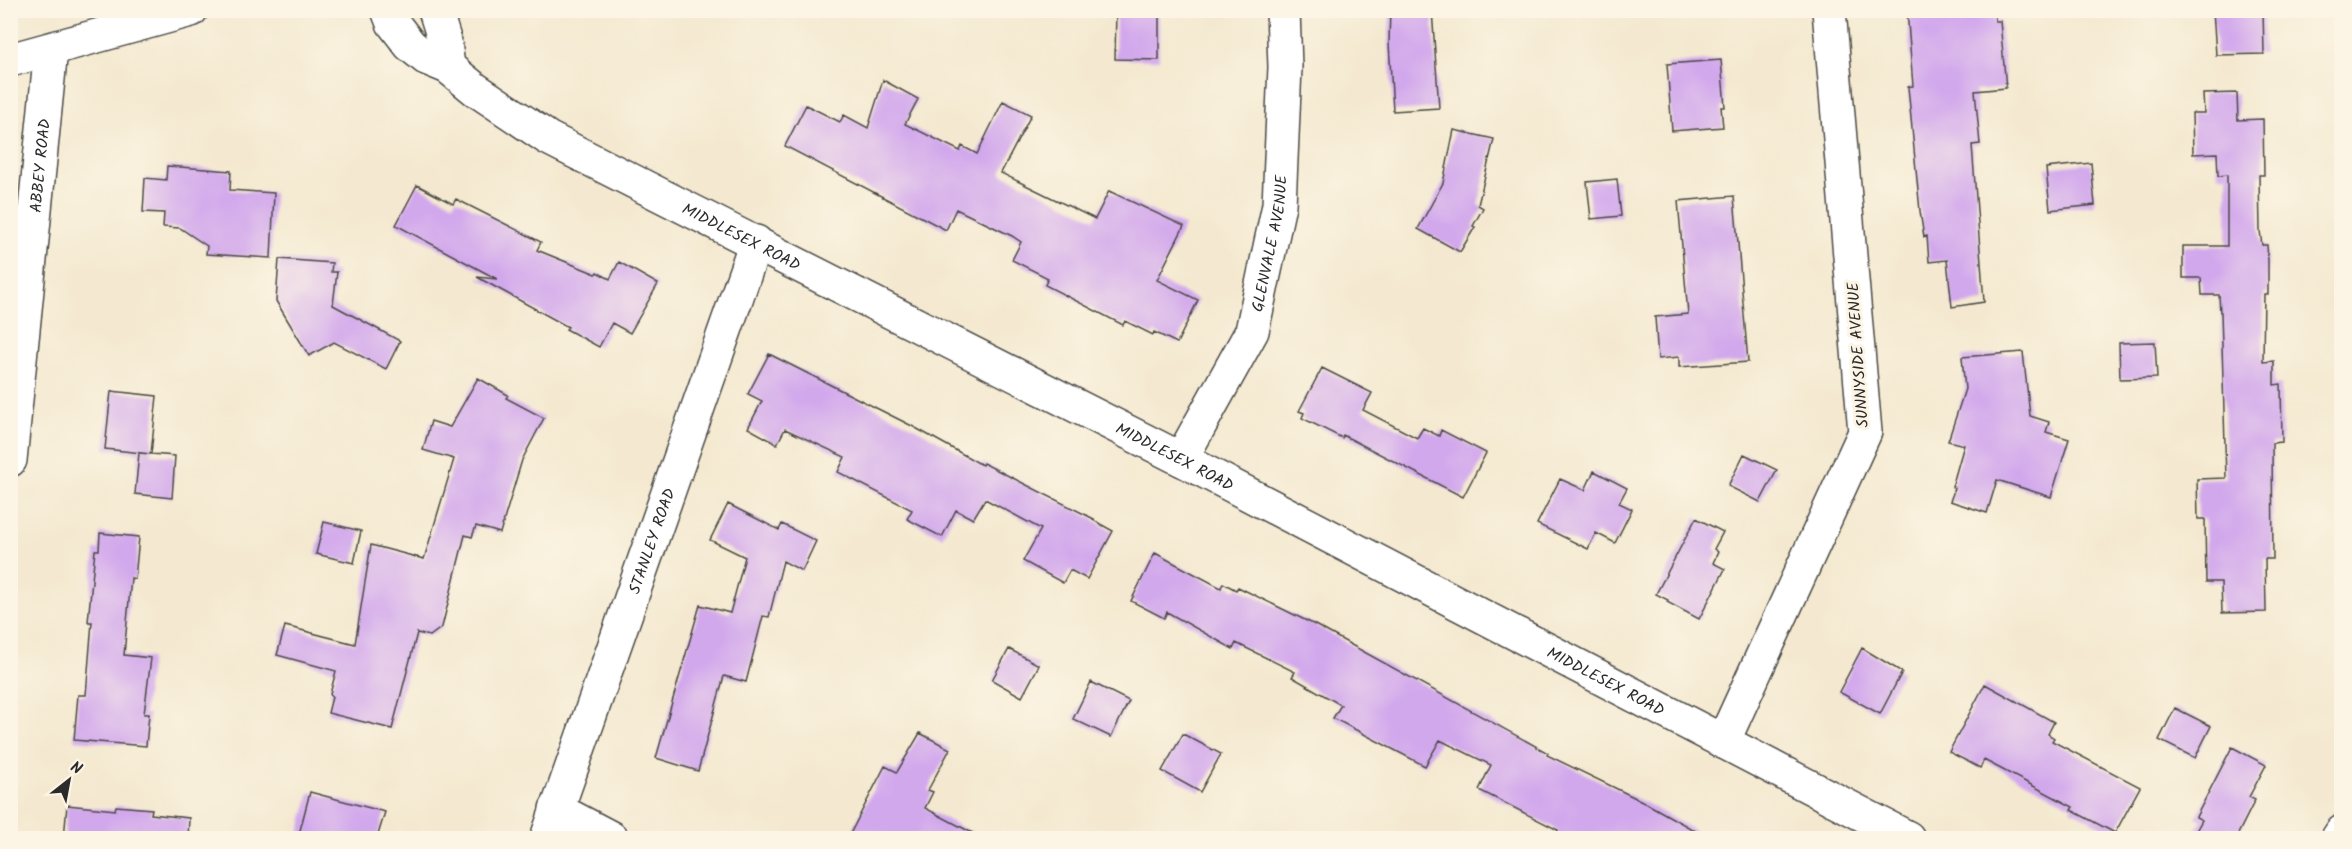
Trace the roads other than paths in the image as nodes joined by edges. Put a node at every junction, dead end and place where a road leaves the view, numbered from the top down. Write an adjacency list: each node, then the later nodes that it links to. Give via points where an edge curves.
1 (191, 10): 6 (street)
2 (388, 10): 8 (street, MIDDLESEX ROAD, via 410,45 426,58)
3 (435, 10): 8 (street)
4 (1283, 10): 10 (street, GLENVALE AVENUE, via 1285,67 1279,205 1252,331)
5 (1829, 10): 12 (street, SUNNYSIDE AVENUE, via 1865,432)
6 (51, 49): 7 (street); 11 (street, ABBEY ROAD)
7 (10, 60)
8 (448, 67): 9 (street, MIDDLESEX ROAD, via 548,138)
9 (756, 242): 10 (street, MIDDLESEX ROAD); 13 (street, STANLEY ROAD)
10 (1182, 459): 12 (street, MIDDLESEX ROAD)
11 (10, 460)
12 (1723, 742): 16 (street, MIDDLESEX ROAD)
13 (551, 824): 15 (street)
14 (2342, 832): 17 (street)
15 (611, 838)
16 (1908, 838)
17 (2338, 838)

